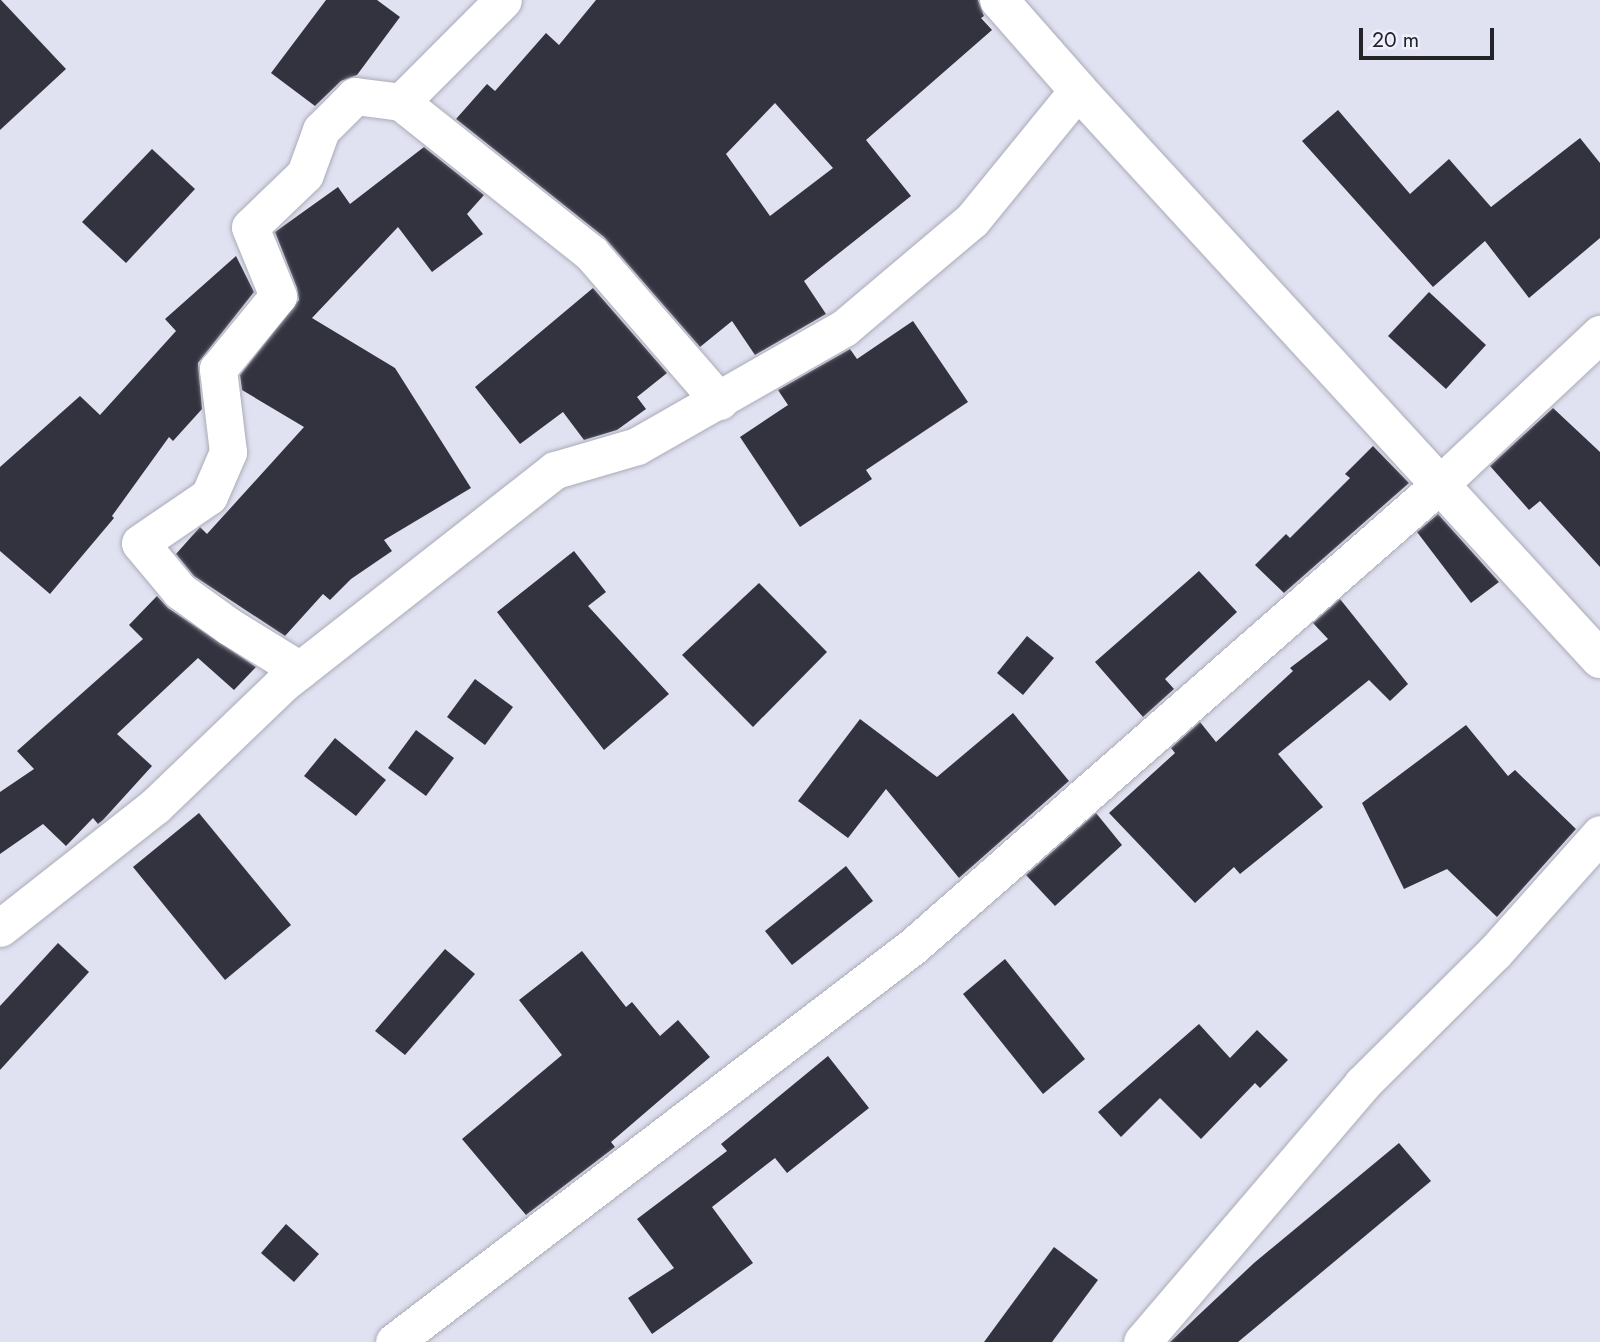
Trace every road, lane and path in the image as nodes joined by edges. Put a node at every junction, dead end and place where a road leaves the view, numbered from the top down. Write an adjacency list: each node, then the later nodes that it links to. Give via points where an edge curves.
1 (503, 0): 4 (street)
2 (999, 0): 3 (main road)
3 (1078, 90): 6 (street, via 972,220 844,328); 7 (main road)
4 (401, 102): 6 (street, via 591,253); 9 (street, via 355,96 321,130 305,174 250,227 278,296 218,369 228,452 209,496 140,544 180,591)
5 (1600, 334): 7 (street)
6 (719, 401): 9 (street, via 637,446 555,470)
7 (1438, 485): 8 (main road); 13 (street, via 912,947)
8 (1600, 659)
9 (300, 670): 11 (street, via 155,806)
10 (1600, 834): 12 (street, via 1495,952 1362,1084)
11 (0, 928)
12 (1148, 1339)
13 (394, 1342)

